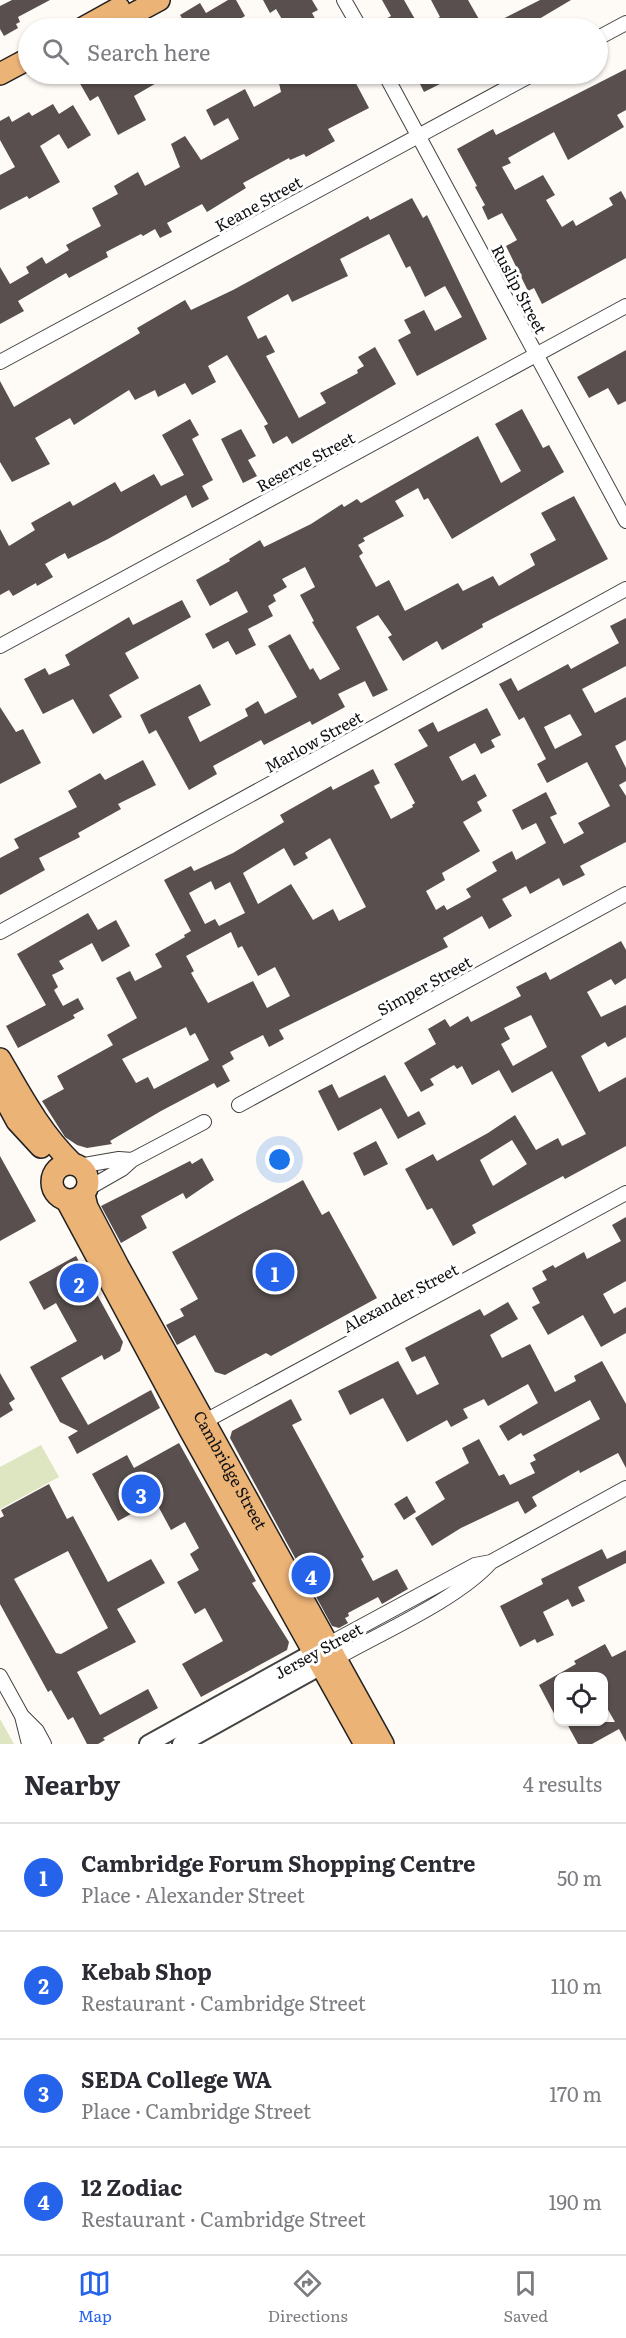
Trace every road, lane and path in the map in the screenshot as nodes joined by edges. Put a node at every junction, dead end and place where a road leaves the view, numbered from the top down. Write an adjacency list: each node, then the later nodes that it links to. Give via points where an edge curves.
1 (133, 0): 4 (main road)
2 (159, 0): 5 (main road)
3 (344, 0): 6 (street)
4 (100, 18)
5 (126, 18)
6 (354, 18)
7 (626, 23): 8 (street)
8 (608, 32)
9 (18, 64): 10 (main road)
10 (0, 74)
11 (18, 78): 14 (main road)
12 (391, 84): 15 (street, Ruslip Street)
13 (514, 84): 15 (street, Keane Street)
14 (0, 88)
15 (419, 135): 17 (street, Ruslip Street); 18 (street, Keane Street)
16 (626, 306): 17 (street, Reserve Street)
17 (537, 354): 19 (street, Ruslip Street); 21 (street, Reserve Street)
18 (0, 362)
19 (626, 521)
20 (626, 590): 23 (street, Marlow Street)
21 (0, 646)
22 (626, 894): 26 (street, Simper Street)
23 (0, 930)
24 (0, 1059): 29 (main road, via 38,1125)
25 (0, 1090): 29 (main road, via 17,1121)
26 (239, 1105)
27 (204, 1122): 28 (street)
28 (132, 1160): 29 (street); 31 (street)
29 (69, 1167): 31 (main road, via 88,1180); 31 (main road, via 52,1176 52,1189 61,1198)
30 (626, 1193): 32 (street, Alexander Street)
31 (79, 1195): 32 (main road, Cambridge Street)
32 (197, 1426): 34 (main road, Cambridge Street)
33 (626, 1488): 34 (street, Jersey Street, via 491,1562 467,1569)
34 (324, 1655): 39 (street, Jersey Street); 40 (street, Jersey Street); 41 (main road, Cambridge Street); 42 (main road, Cambridge Street)
35 (0, 1676): 36 (street)
36 (22, 1716): 37 (street); 38 (street)
37 (29, 1744)
38 (44, 1744)
39 (148, 1744)
40 (181, 1744)
41 (365, 1744)
42 (383, 1744)

